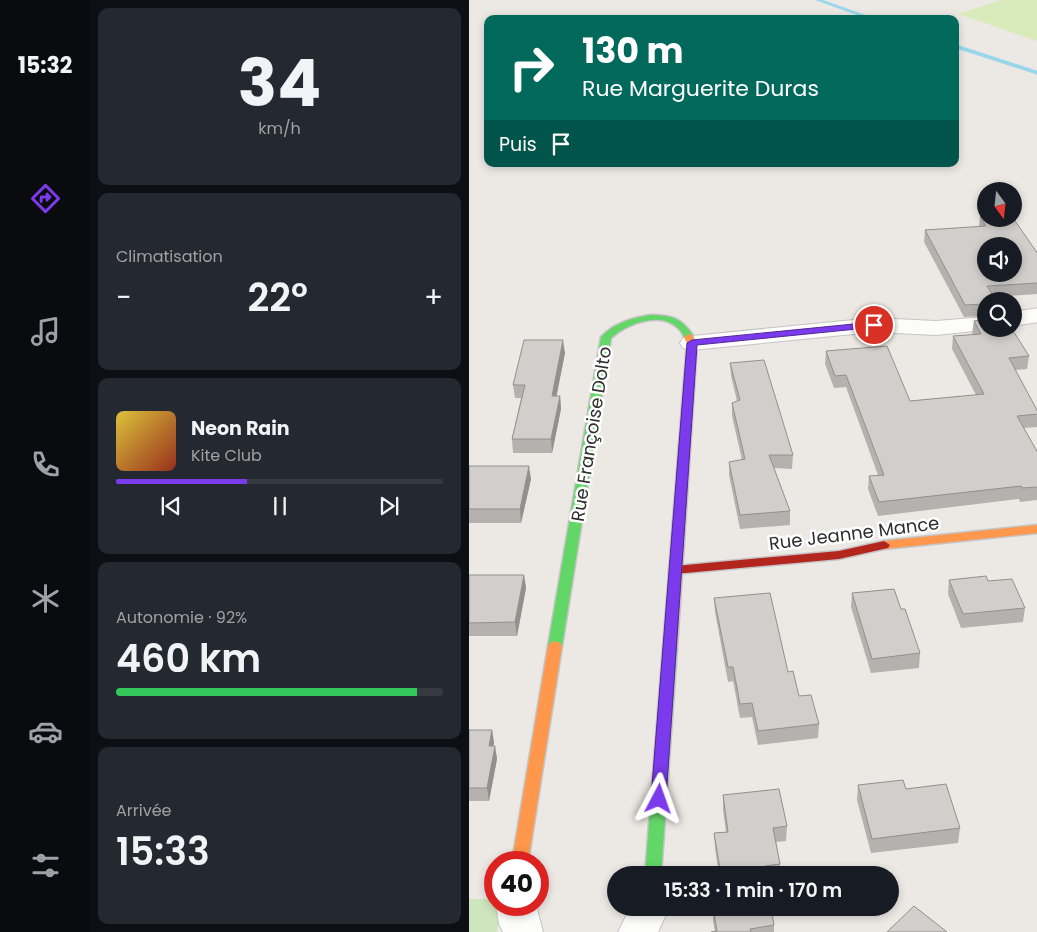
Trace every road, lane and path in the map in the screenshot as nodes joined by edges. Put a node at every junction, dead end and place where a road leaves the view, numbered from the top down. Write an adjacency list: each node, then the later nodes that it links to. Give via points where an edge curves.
1 (1037, 315): 2 (street)
2 (1022, 318)
3 (977, 325): 4 (street, via 937,328 874,325)
4 (692, 343): 6 (street); 7 (street, Rue Françoise Dolto, via 684,328 656,318 627,322 616,327 607,337)
5 (1037, 529): 6 (street, Rue Jeanne Mance, via 884,545 839,555)
6 (675, 570): 8 (street)
7 (523, 851)
8 (654, 866)
9 (518, 916): 11 (street)
10 (645, 916): 12 (street)
11 (523, 932)
12 (637, 932)

